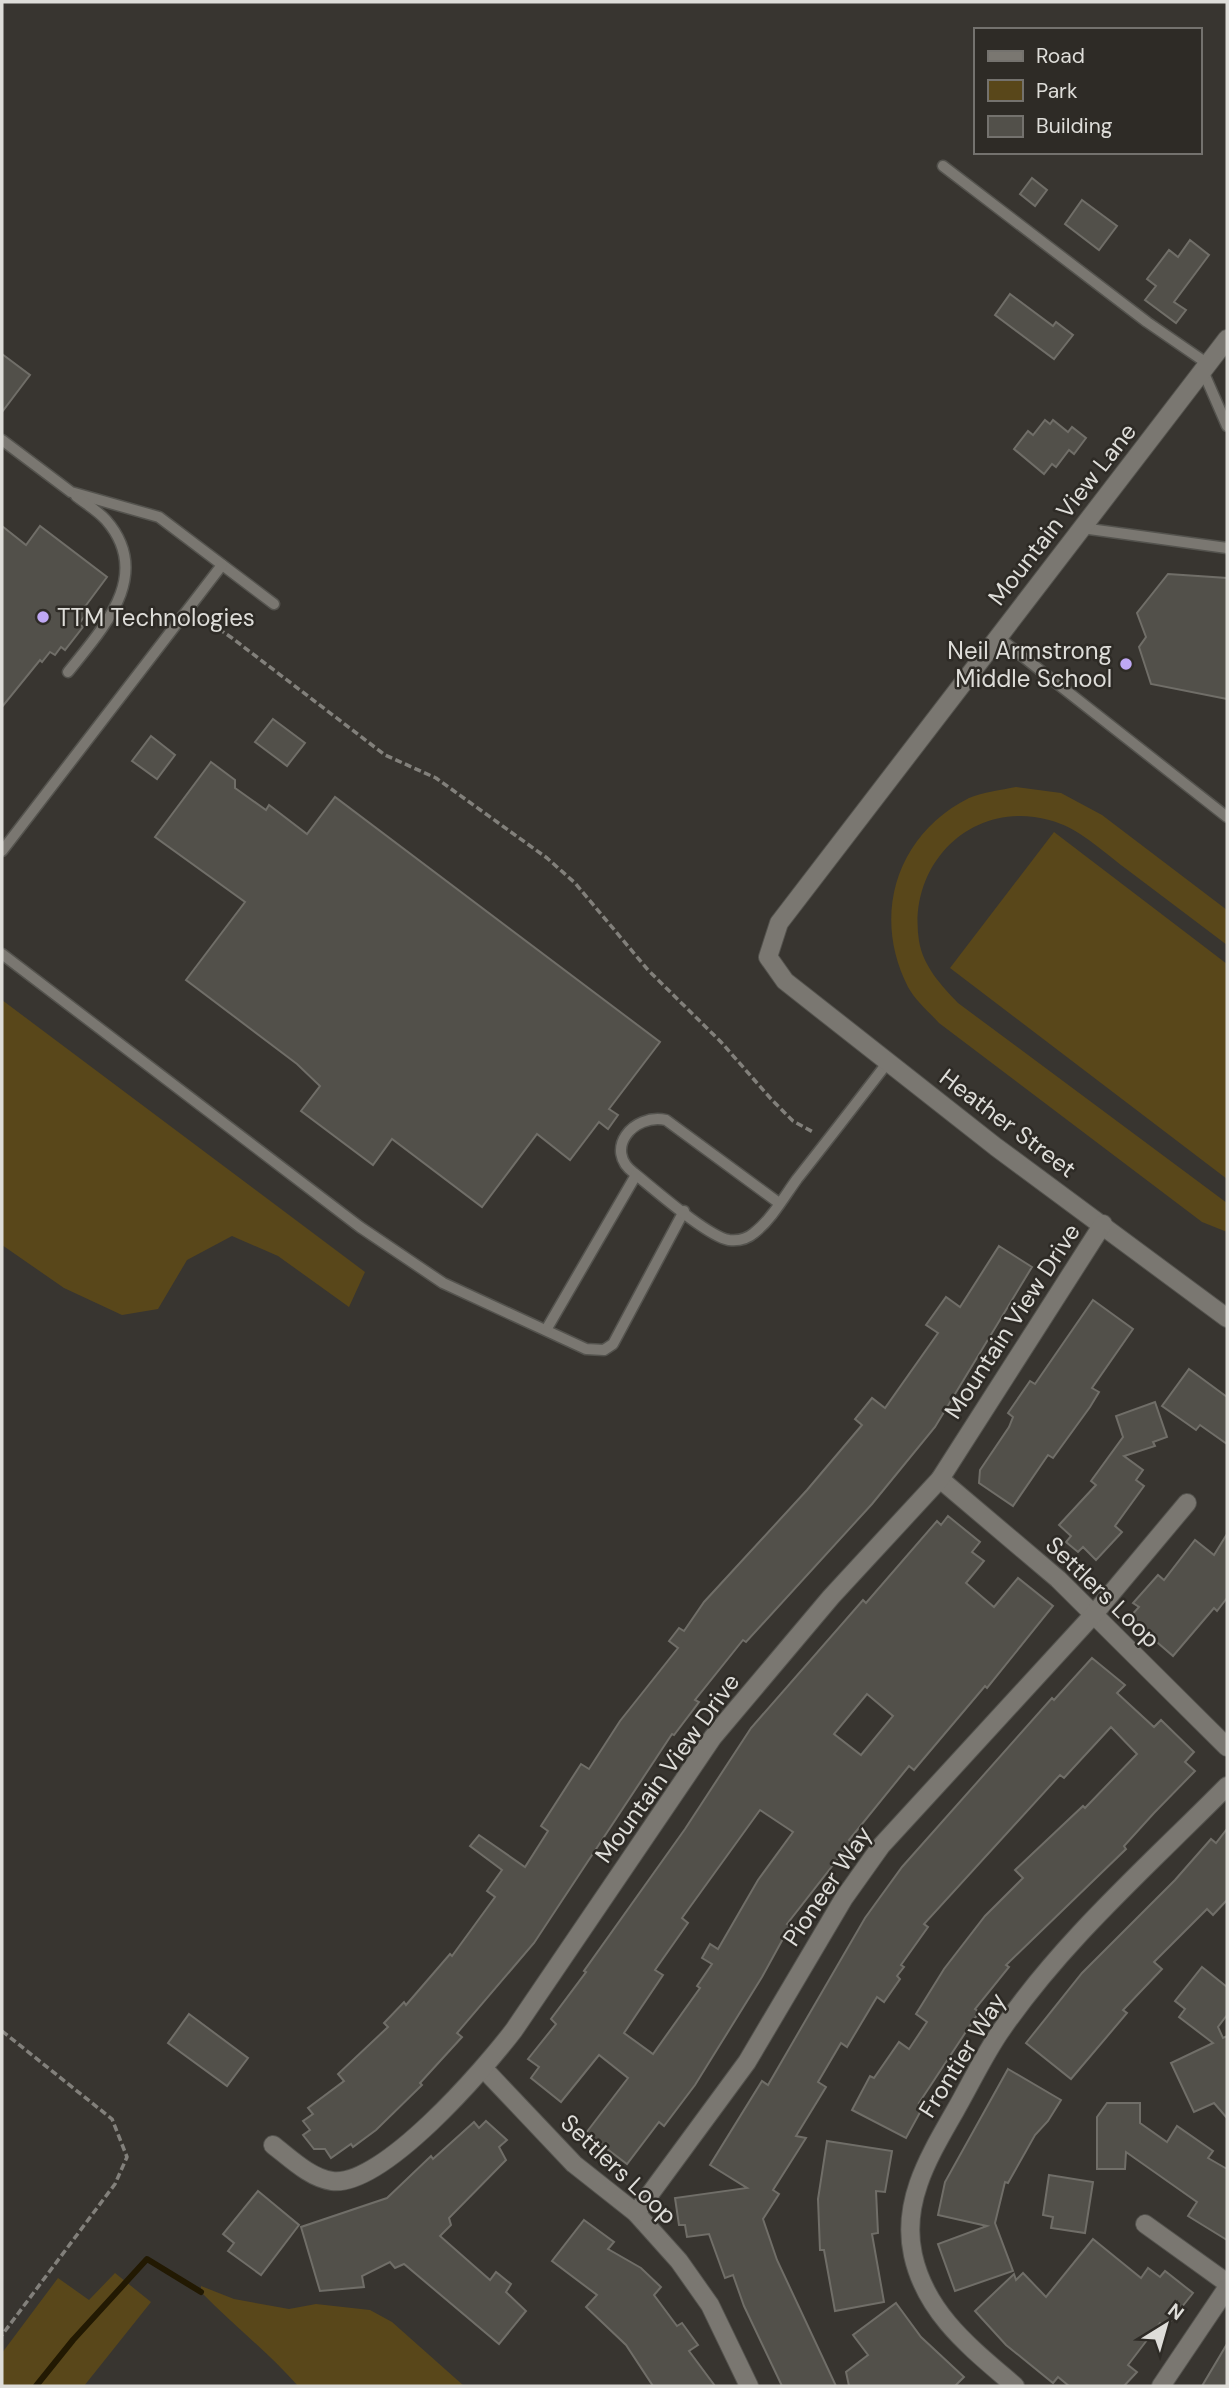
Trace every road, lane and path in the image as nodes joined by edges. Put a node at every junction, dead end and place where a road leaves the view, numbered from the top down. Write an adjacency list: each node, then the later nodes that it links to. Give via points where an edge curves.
1 (943, 166): 3 (lane)
2 (1227, 339): 3 (street, Mountain View Lane)
3 (1205, 367): 4 (lane); 7 (street, Mountain View Lane)
4 (1227, 426)
5 (2, 440): 6 (lane)
6 (71, 492): 9 (lane, via 159,517); 13 (lane, via 105,520 127,566 108,622)
7 (1082, 528): 8 (lane); 12 (street, Mountain View Lane)
8 (1227, 548)
9 (222, 565): 10 (lane); 11 (lane)
10 (274, 604)
11 (176, 624): 15 (lane); 19 (path, via 196,620 213,625 385,755 436,778 547,858 793,1121 807,1130)
12 (998, 637): 14 (lane); 17 (street, Mountain View Lane, via 779,923)
13 (68, 672)
14 (1227, 817)
15 (2, 851)
16 (2, 954): 25 (lane, via 360,1227 443,1283)
17 (768, 957): 18 (street, Heather Street, via 785,981)
18 (888, 1062): 19 (lane); 23 (street, Heather Street)
19 (833, 1133): 21 (lane)
20 (636, 1175): 21 (lane, via 623,1159 624,1139 637,1123 656,1118 675,1126); 22 (lane); 25 (lane)
21 (779, 1203): 22 (lane, via 752,1235 732,1241)
22 (684, 1211): 25 (lane, via 613,1344 604,1350 586,1349)
23 (1104, 1224): 24 (street, Heather Street); 26 (street, Mountain View Drive)
24 (1227, 1318)
25 (546, 1330)
26 (940, 1479): 28 (street, Settlers Loop); 32 (street, Mountain View Drive, via 831,1597 713,1737)
27 (1187, 1503): 28 (street, Pioneer Way)
28 (1094, 1614): 29 (street, Settlers Loop); 34 (street, Pioneer Way, via 881,1846 844,1898 747,2062)
29 (1227, 1747)
30 (1227, 1786): 39 (street, Frontier Way, via 1093,1919 1044,1975 1000,2033 916,2187 910,2218 912,2253 924,2290 950,2329)
31 (2, 2031): 37 (path, via 113,2119 127,2157 115,2184)
32 (484, 2069): 33 (street, Mountain View Drive, via 391,2157 356,2176 333,2181 305,2170); 34 (street, Settlers Loop, via 574,2164)
33 (273, 2145)
34 (636, 2213): 38 (street, Settlers Loop, via 710,2305)
35 (1145, 2224): 36 (street)
36 (1227, 2286): 40 (street)
37 (2, 2335)
38 (749, 2386)
39 (1015, 2386)
40 (1161, 2386)

